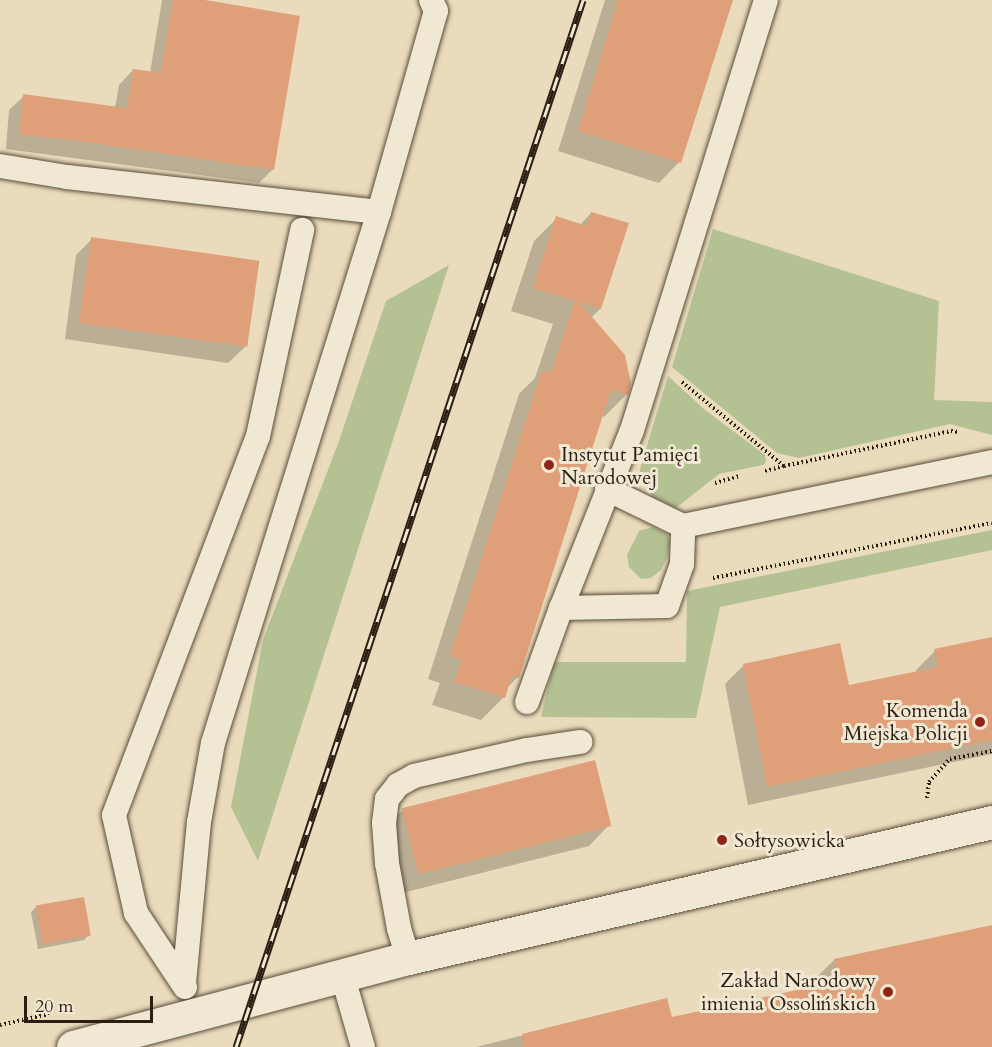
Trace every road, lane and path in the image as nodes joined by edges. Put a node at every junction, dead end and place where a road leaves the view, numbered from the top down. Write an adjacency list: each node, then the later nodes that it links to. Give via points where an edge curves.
1 (431, 0): 4 (lane, via 436,11)
2 (766, 0): 6 (lane)
3 (0, 166): 4 (lane, via 79,179)
4 (379, 213): 22 (lane, via 213,743 199,822)
5 (302, 230): 22 (lane, via 258,436 114,815 136,913)
6 (654, 358): 8 (path, via 784,466); 10 (lane, via 632,430)
7 (992, 462): 12 (lane)
8 (764, 471)
9 (742, 476): 12 (path, via 720,479 681,508)
10 (607, 489): 12 (lane); 14 (lane)
11 (992, 523): 13 (path)
12 (679, 524): 13 (lane, via 682,564)
13 (675, 585): 14 (lane, via 667,606)
14 (561, 608): 15 (lane)
15 (527, 702)
16 (580, 742): 20 (lane, via 414,776 398,784 387,799 384,823 395,906)
17 (992, 751): 18 (path, via 950,759 942,765 929,782)
18 (926, 804)
19 (992, 822): 20 (street)
20 (408, 958): 21 (street)
21 (342, 974): 23 (street); 25 (lane)
22 (184, 982): 23 (lane)
23 (194, 1015): 24 (street)
24 (73, 1047)
25 (363, 1047)

